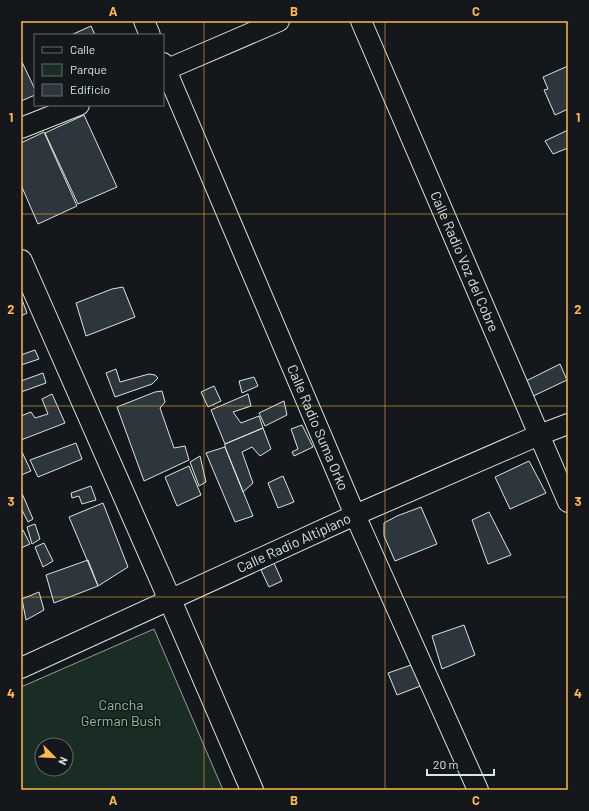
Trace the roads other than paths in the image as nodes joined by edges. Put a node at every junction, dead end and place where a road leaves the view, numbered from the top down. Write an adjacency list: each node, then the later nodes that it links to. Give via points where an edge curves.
1 (144, 21): 4 (street)
2 (279, 21): 5 (street)
3 (361, 21): 10 (street, Calle Radio Voz del Cobre)
4 (150, 34)
5 (164, 68): 12 (street, Calle Radio Suma Orko)
6 (76, 106): 7 (street)
7 (21, 128)
8 (21, 261): 13 (street)
9 (568, 424): 10 (street, Calle Radio Altiplano)
10 (539, 435): 11 (street, Calle Radio Voz del Cobre); 12 (street, Calle Radio Altiplano)
11 (568, 502)
12 (355, 515): 13 (street, Calle Radio Altiplano); 16 (street, Calle Radio Suma Orko)
13 (170, 600): 14 (street, Calle Radio Altiplano); 15 (street)
14 (21, 668)
15 (252, 790)
16 (478, 790)

